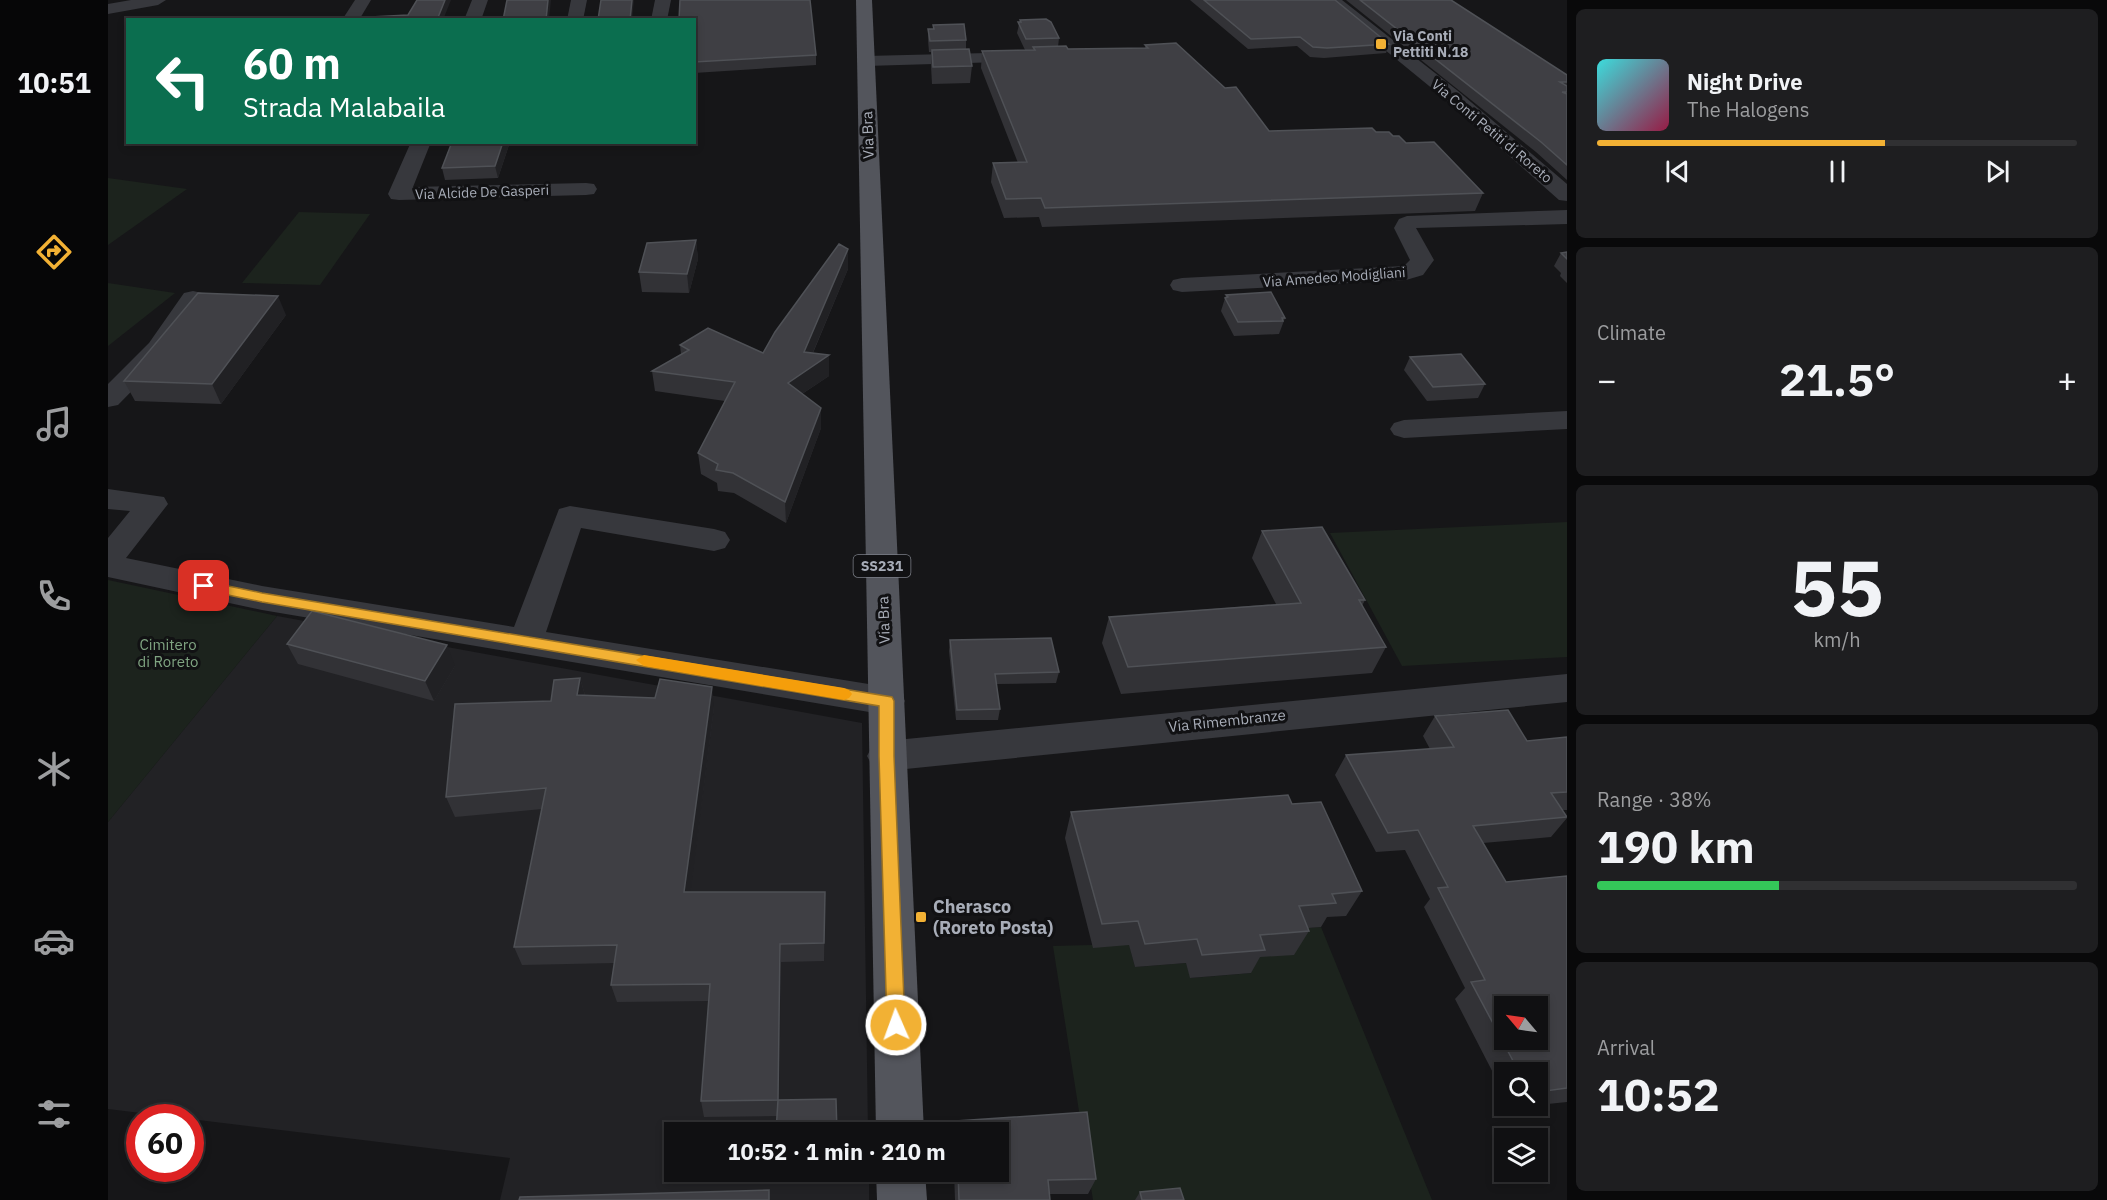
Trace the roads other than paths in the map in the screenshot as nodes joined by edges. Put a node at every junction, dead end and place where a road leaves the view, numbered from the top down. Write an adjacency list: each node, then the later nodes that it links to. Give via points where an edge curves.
1 (158, 0): 8 (street)
2 (363, 0): 9 (street)
3 (480, 0): 10 (street)
4 (579, 0): 11 (street)
5 (663, 0): 12 (street)
6 (864, 0): 14 (main road, Via Bra / SS231)
7 (1332, 0): 17 (street, Via Conti Petiti di Roreto, via 1402,54)
8 (108, 9)
9 (351, 18)
10 (473, 18)
11 (575, 18)
12 (659, 18)
13 (1047, 57): 14 (street)
14 (866, 61): 30 (main road, Via Bra / SS231)
15 (420, 144): 16 (street, Via Alcide De Gasperi, via 399,194)
16 (586, 189)
17 (1567, 195)
18 (1567, 217): 19 (street, Via Amedeo Modigliani, via 1415,221 1405,228 1422,260 1415,272)
19 (1182, 285)
20 (193, 298): 21 (street, via 158,349)
21 (108, 399)
22 (1567, 420): 23 (street)
23 (1404, 429)
24 (108, 499): 26 (street, via 153,504)
25 (714, 540): 28 (street, via 570,516)
26 (108, 559)
27 (108, 566): 28 (street, via 262,598)
28 (526, 641): 30 (street)
29 (1567, 688): 31 (street, Via Rimembranze)
30 (887, 701): 31 (main road, Via Bra / SS231)
31 (886, 756): 32 (main road, Via Bra / SS231)
32 (900, 1122)
33 (901, 1182): 34 (main road)
34 (902, 1200)

